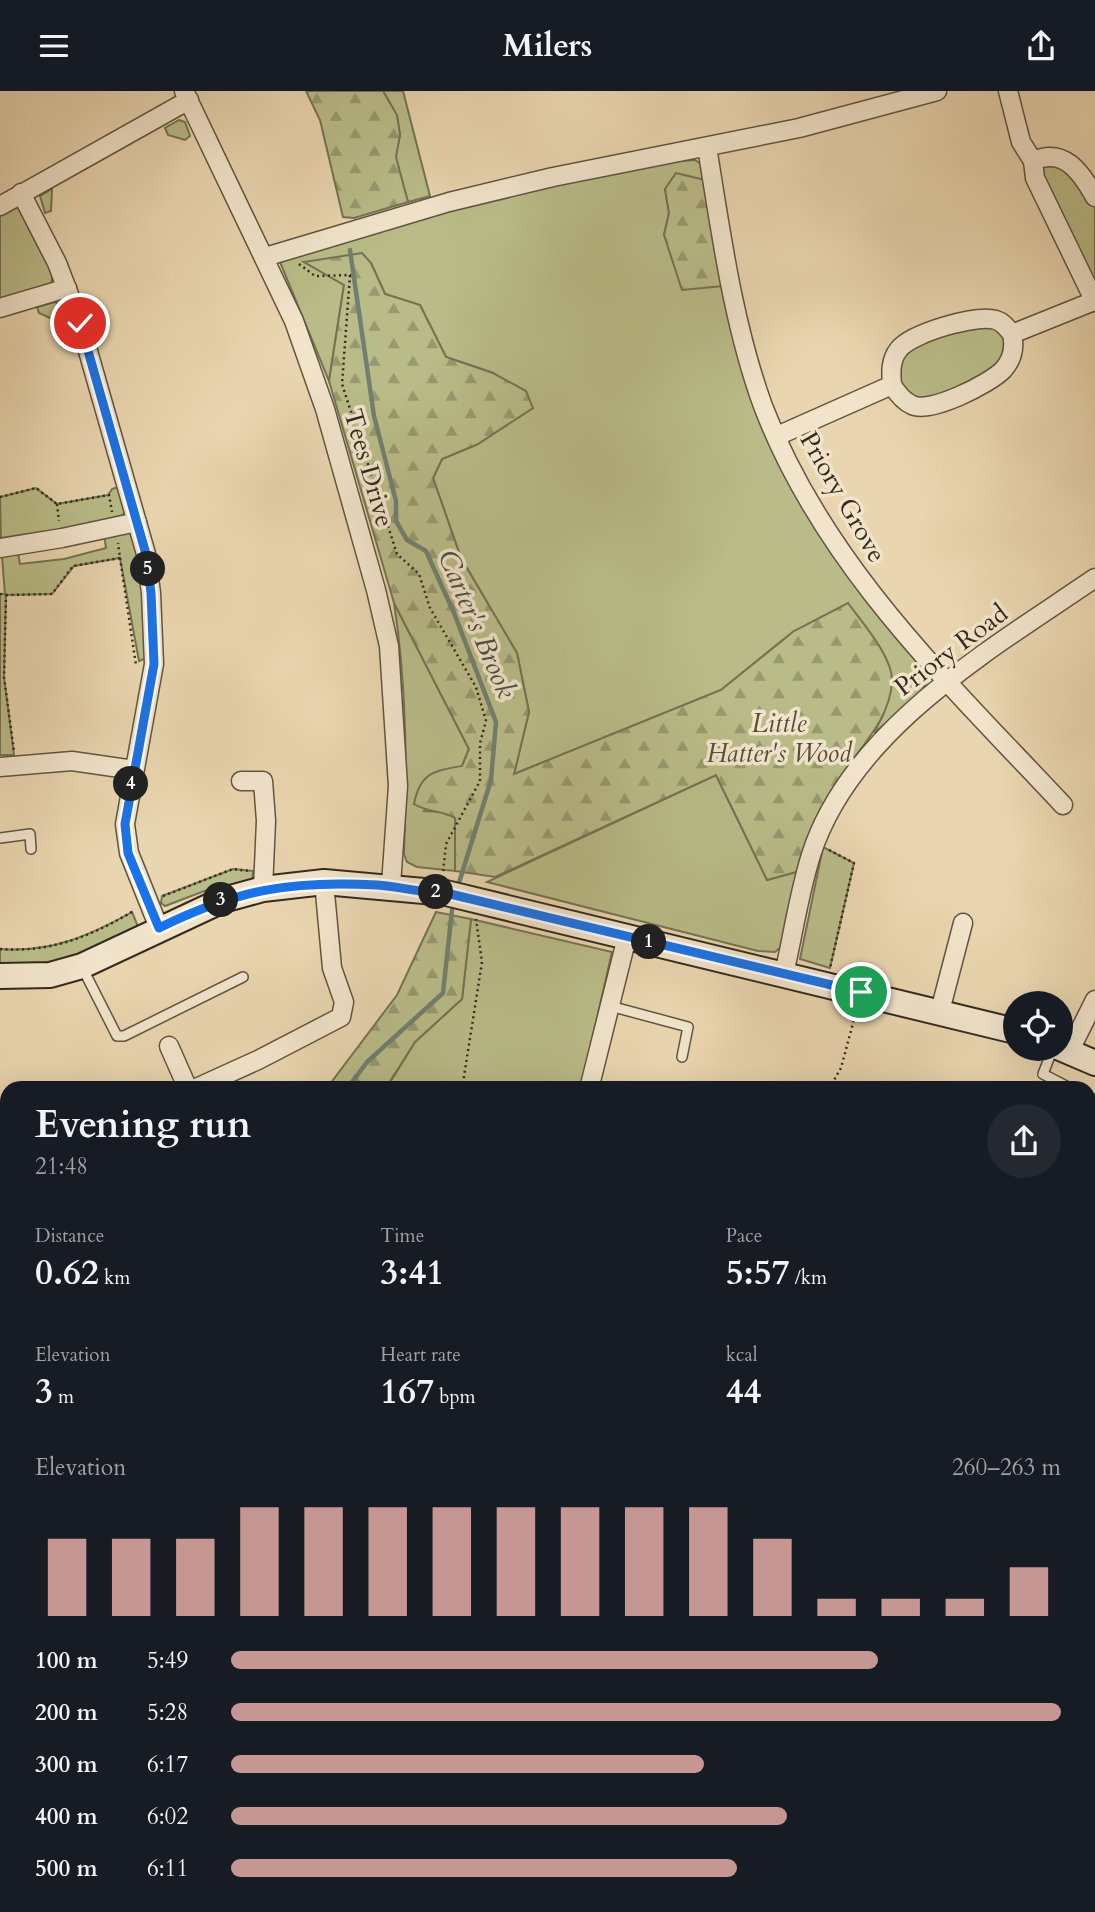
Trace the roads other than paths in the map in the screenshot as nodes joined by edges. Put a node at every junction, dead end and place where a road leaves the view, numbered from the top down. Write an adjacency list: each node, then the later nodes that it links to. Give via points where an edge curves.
1 (937, 91): 4 (street)
2 (1008, 91): 5 (street, via 1021,142)
3 (187, 96): 6 (street); 9 (street, Tees Drive)
4 (707, 147): 9 (street, via 449,202); 15 (street, Priory Grove, via 743,336 763,406)
5 (1033, 161): 7 (street, via 1054,155 1066,159); 11 (street, via 1035,178)
6 (21, 193): 8 (street); 10 (street)
7 (1095, 197)
8 (0, 206)
9 (273, 255): 28 (street, Tees Drive, via 314,375 388,646 398,786)
10 (67, 288): 12 (street); 16 (street)
11 (1095, 302): 13 (street)
12 (0, 308)
13 (1012, 334): 14 (street, via 997,320 984,319 924,335 899,348 892,361); 14 (street, via 1013,354 1004,369 941,403 913,406)
14 (892, 386): 15 (street)
15 (777, 436): 19 (street, Priory Grove, via 850,568)
16 (137, 522): 17 (street); 21 (street, via 151,593 154,664)
17 (0, 548)
18 (1095, 578): 19 (street, Priory Road)
19 (946, 680): 23 (street, Priory Grove); 33 (street, Priory Road, via 863,762 826,822 816,844)
20 (8, 766): 21 (street, via 72,761)
21 (134, 770): 30 (street, via 125,824 128,853)
22 (241, 781): 26 (street, via 263,781)
23 (1063, 805)
24 (0, 838): 25 (lane, via 30,834)
25 (31, 849)
26 (264, 880): 27 (street); 30 (street)
27 (324, 881): 28 (street); 47 (street, via 332,968 344,1002 341,1017)
28 (391, 885): 31 (street)
29 (962, 923): 38 (street)
30 (159, 928): 32 (street)
31 (627, 937): 33 (street); 37 (street)
32 (82, 966): 34 (street, via 50,975); 35 (lane, via 117,1036 124,1037)
33 (784, 974): 38 (street)
34 (0, 977)
35 (243, 977)
36 (1095, 1000): 40 (street)
37 (610, 1006): 43 (lane, via 688,1027); 48 (street)
38 (940, 1011): 39 (street)
39 (1003, 1028)
40 (1073, 1032)
41 (169, 1046): 46 (street)
42 (1073, 1054): 45 (street)
43 (681, 1057)
44 (1052, 1061): 49 (lane, via 1043,1074)
45 (1095, 1063)
46 (184, 1081)
47 (212, 1081)
48 (591, 1081)
49 (1057, 1081)

